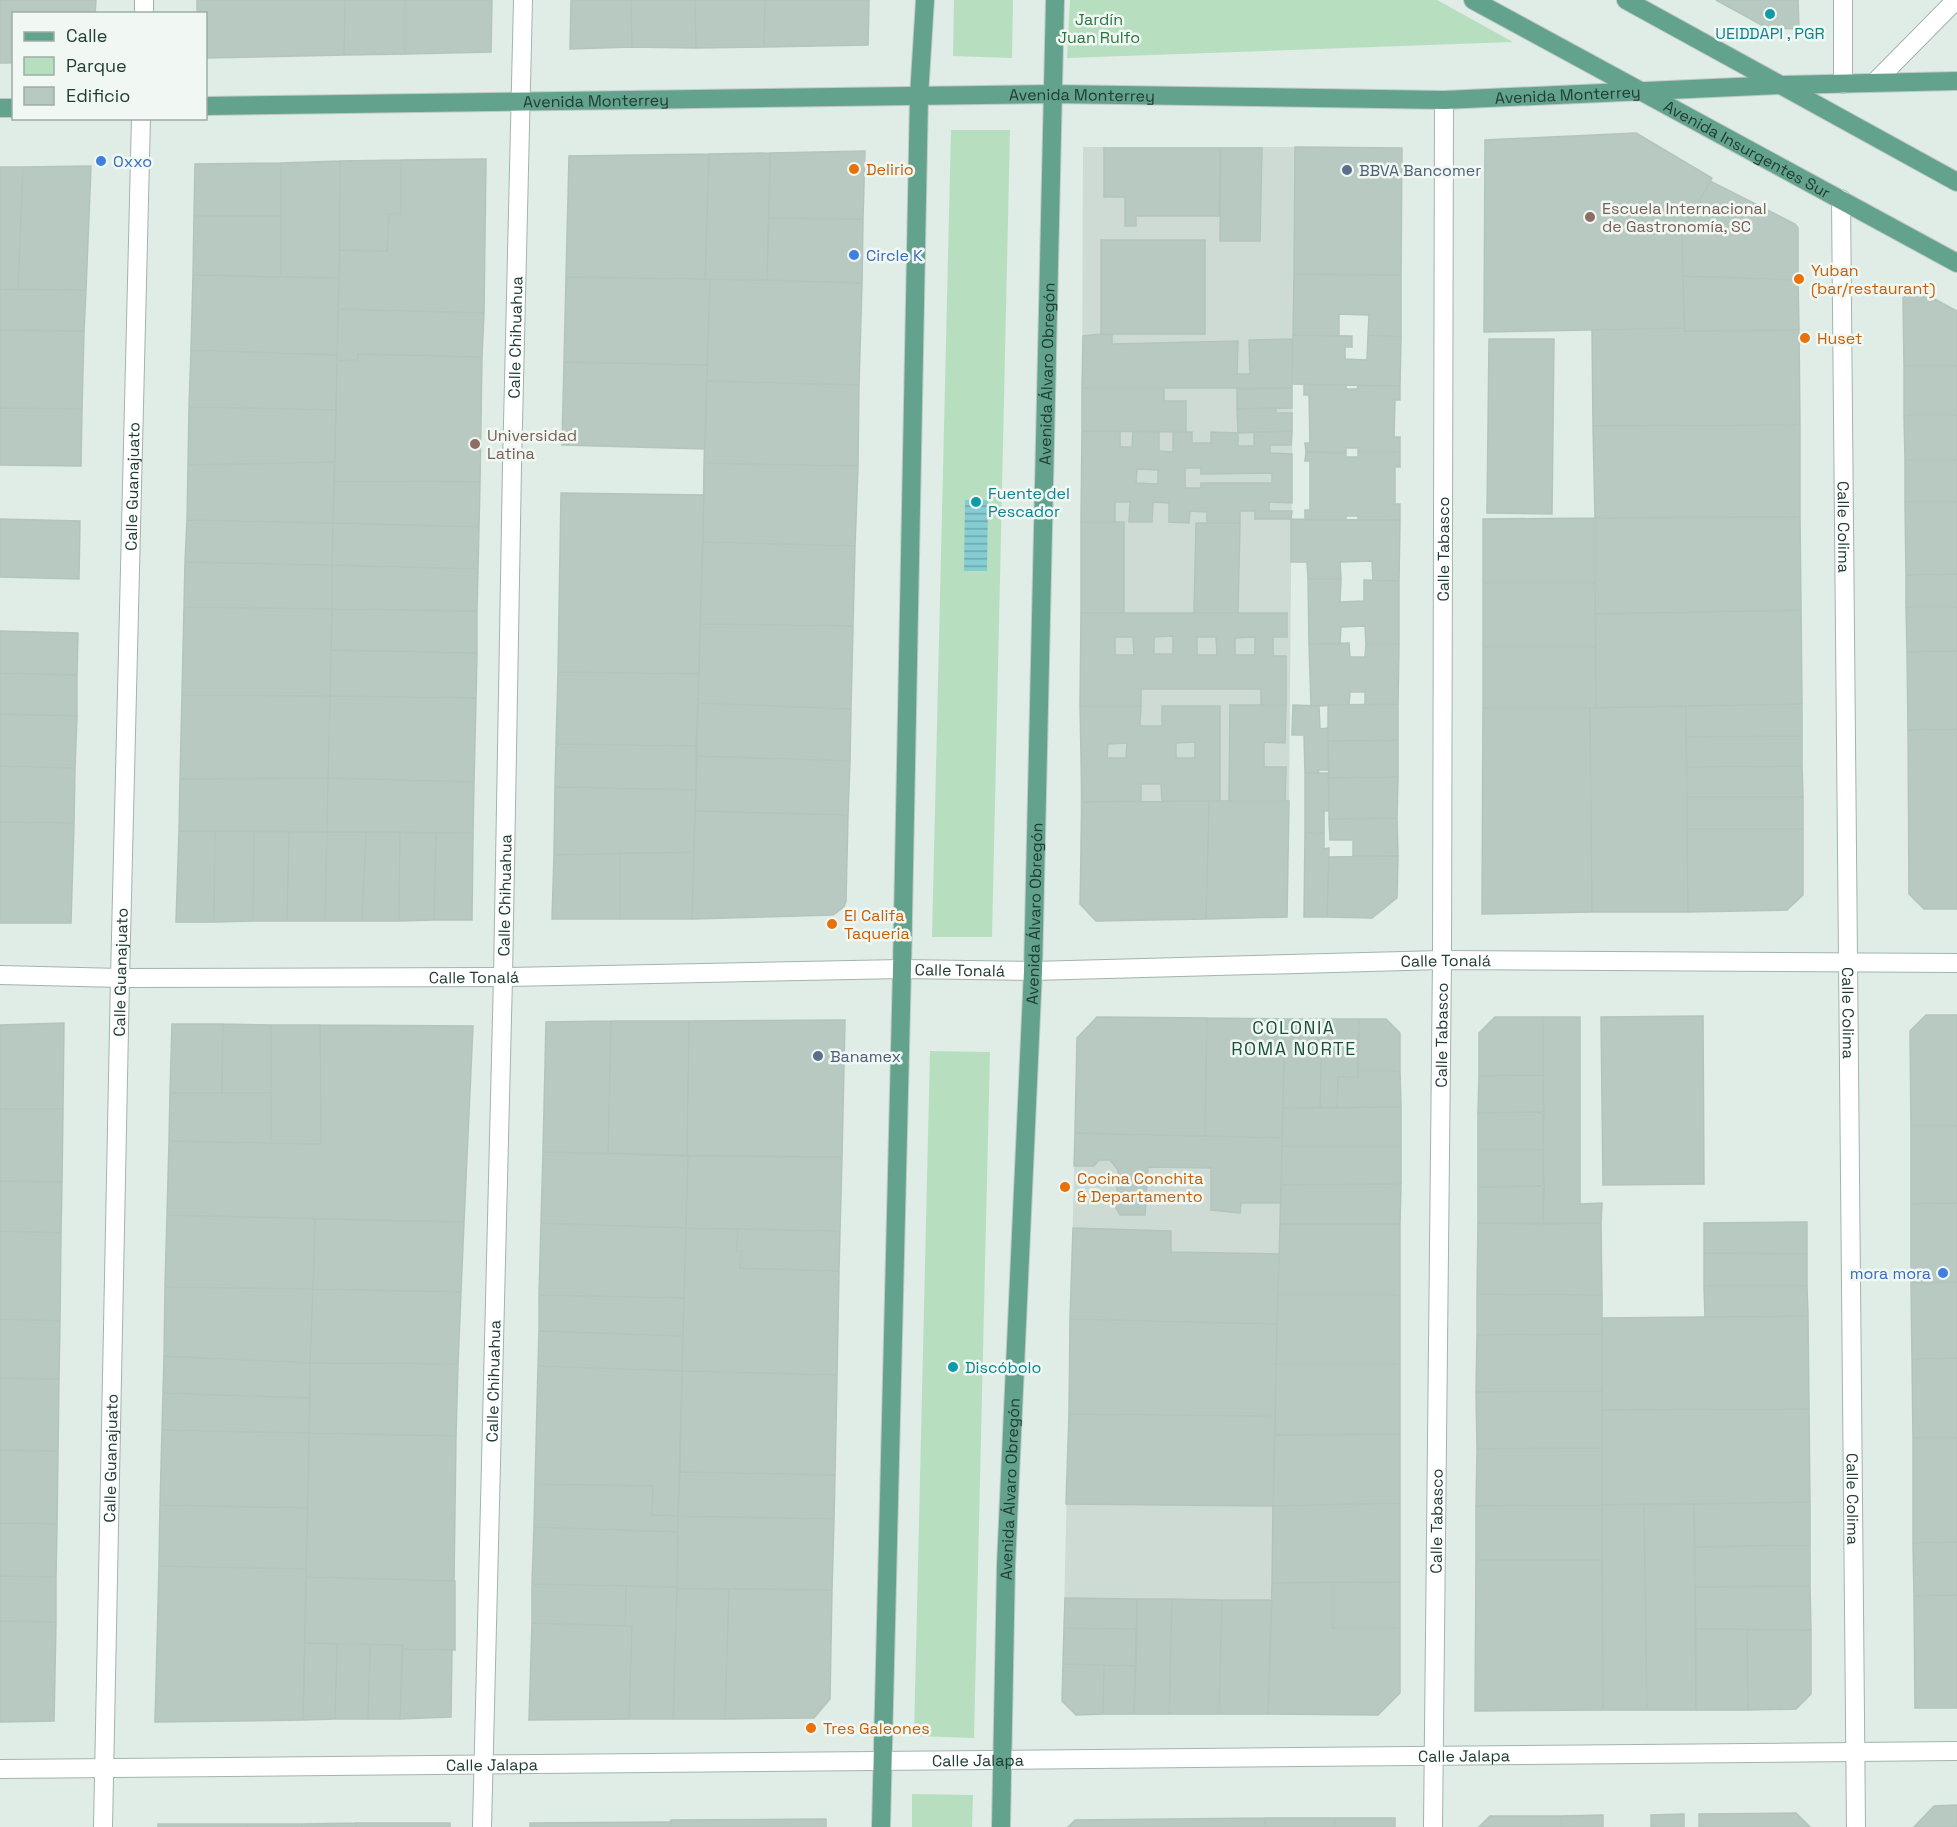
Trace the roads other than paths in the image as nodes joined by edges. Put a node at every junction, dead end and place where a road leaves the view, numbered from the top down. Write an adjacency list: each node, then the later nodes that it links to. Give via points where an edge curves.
1 (523, 0): 16 (street, Calle Chihuahua)
2 (925, 0): 14 (main road)
3 (1054, 0): 13 (main road, Avenida Álvaro Obregón)
4 (1473, 0): 12 (main road, Avenida Insurgentes Sur)
5 (1626, 0): 11 (main road)
6 (1843, 0): 10 (street)
7 (1956, 0): 9 (street)
8 (1957, 81): 9 (main road, Avenida Monterrey)
9 (1874, 83): 10 (main road, Avenida Monterrey)
10 (1843, 84): 11 (main road, Avenida Monterrey)
11 (1782, 85): 12 (main road, Avenida Monterrey); 19 (main road)
12 (1645, 92): 15 (main road, Avenida Monterrey); 20 (main road, Avenida Insurgentes Sur)
13 (1052, 94): 14 (main road, Avenida Monterrey); 15 (main road, Avenida Monterrey); 26 (main road, Avenida Álvaro Obregón)
14 (919, 96): 16 (main road, Avenida Monterrey); 25 (main road)
15 (1444, 100): 22 (street, Calle Tabasco)
16 (521, 102): 17 (main road, Avenida Monterrey); 28 (street, Calle Chihuahua)
17 (207, 106)
18 (141, 120): 29 (street, Calle Guanajuato)
19 (1957, 182)
20 (1841, 199): 21 (main road, Avenida Insurgentes Sur); 24 (street, Calle Colima)
21 (1957, 263)
22 (1442, 960): 24 (street, Calle Tonalá); 26 (street, Calle Tonalá); 32 (street, Calle Tabasco)
23 (1957, 963): 24 (street, Calle Tonalá)
24 (1848, 964): 31 (street, Calle Colima)
25 (902, 969): 26 (street, Calle Tonalá); 28 (street, Calle Tonalá); 34 (main road)
26 (1034, 971): 33 (main road, Avenida Álvaro Obregón, via 1007,1553)
27 (0, 975): 29 (street, Calle Tonalá)
28 (503, 977): 29 (street, Calle Tonalá); 35 (street, Calle Chihuahua)
29 (120, 978): 37 (street, Calle Guanajuato)
30 (1957, 1751): 31 (street, Calle Jalapa)
31 (1856, 1752): 32 (street, Calle Jalapa); 43 (street, Calle Colima)
32 (1434, 1755): 33 (street, Calle Jalapa); 42 (street, Calle Tabasco)
33 (1002, 1759): 34 (street, Calle Jalapa); 41 (main road, Avenida Álvaro Obregón)
34 (882, 1761): 35 (street, Calle Jalapa); 40 (main road)
35 (483, 1764): 37 (street, Calle Jalapa); 39 (street, Calle Chihuahua)
36 (0, 1769): 37 (street, Calle Jalapa)
37 (104, 1769): 38 (street, Calle Guanajuato)
38 (103, 1827)
39 (482, 1827)
40 (881, 1827)
41 (1001, 1827)
42 (1434, 1827)
43 (1856, 1827)

